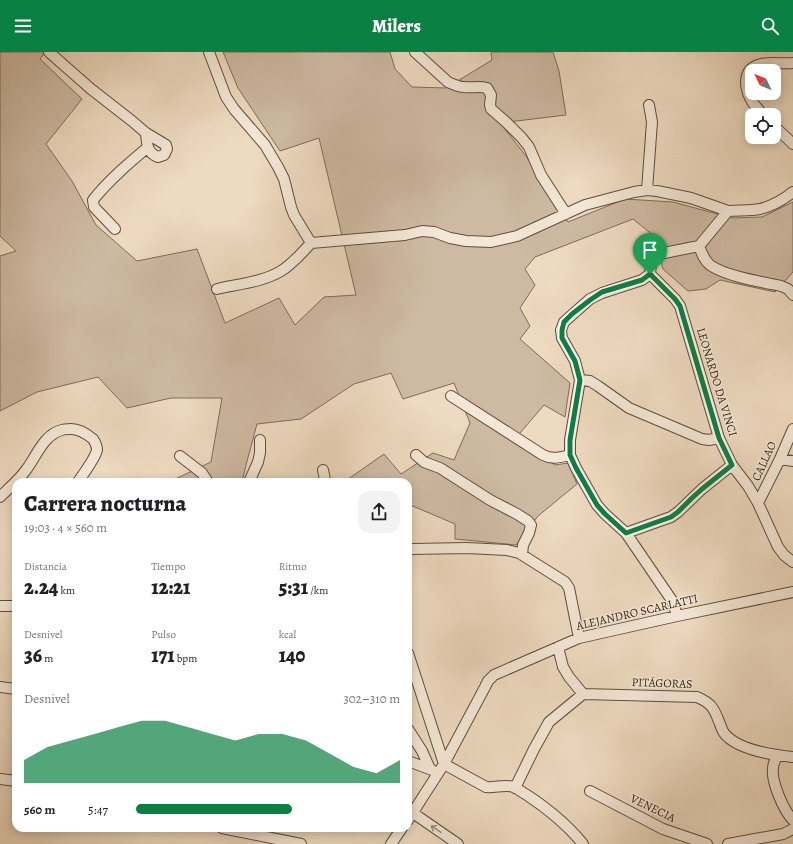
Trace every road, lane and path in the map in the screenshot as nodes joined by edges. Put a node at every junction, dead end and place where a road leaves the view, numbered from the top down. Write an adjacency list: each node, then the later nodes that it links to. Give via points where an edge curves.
1 (49, 52): 7 (street)
2 (209, 52): 16 (street, via 226,97 265,145 278,167 284,179 292,211)
3 (415, 52): 14 (street, via 454,85 487,88 491,96 491,109 529,147 541,175)
4 (793, 63): 6 (street, via 761,64 748,73 745,82 748,95)
5 (649, 105): 11 (street, via 652,122)
6 (757, 108)
7 (146, 133): 10 (street); 10 (street, via 166,145 167,149 164,155 158,157 149,151)
8 (781, 133): 9 (street)
9 (793, 144)
10 (148, 146): 15 (street, via 93,200 94,207)
11 (647, 190): 13 (street, via 691,198); 14 (street, via 585,205)
12 (793, 192): 13 (street, via 760,209)
13 (728, 211): 17 (street)
14 (566, 214): 16 (street, via 517,236 491,242 466,241 422,231)
15 (115, 229)
16 (311, 243): 19 (street, via 282,271 265,279)
17 (700, 246): 18 (street, via 654,257); 20 (street, via 703,256 710,265 720,271)
18 (650, 274): 21 (street, via 642,280 602,292 564,322 562,338 575,361); 24 (street, LEONARDO DA VINCI, via 680,306)
19 (218, 289)
20 (791, 289)
21 (580, 380): 24 (street, via 590,381 642,414 702,439); 27 (street)
22 (451, 396): 27 (street, via 548,457)
23 (793, 429): 29 (street, CALLAO)
24 (719, 438): 31 (street, LEONARDO DA VINCI)
25 (260, 440): 36 (street, via 260,454)
26 (416, 455): 43 (street, via 528,521 532,525)
27 (570, 455): 41 (street, via 597,505)
28 (180, 456): 35 (street)
29 (780, 459): 30 (street); 40 (street, CALLAO)
30 (793, 461)
31 (732, 465): 40 (street, LEONARDO DA VINCI); 41 (street, via 671,517)
32 (323, 470): 37 (street)
33 (20, 478): 34 (street, via 46,440 62,429 83,432 96,444 94,456)
34 (80, 478)
35 (205, 478)
36 (251, 478)
37 (324, 478)
38 (12, 485): 39 (street)
39 (0, 496)
40 (758, 503): 44 (street, LEONARDO DA VINCI, via 778,547)
41 (626, 533): 48 (street, via 674,602)
42 (412, 549): 43 (street, via 507,550)
43 (522, 555): 49 (street, via 566,582)
44 (793, 562)
45 (793, 592): 48 (street, ALEJANDRO SCARLATTI)
46 (0, 606): 47 (street)
47 (12, 606)
48 (677, 616): 49 (street, ALEJANDRO SCARLATTI)
49 (579, 638): 50 (street, ALEJANDRO SCARLATTI)
50 (558, 647): 54 (street, via 563,667); 59 (street, ALEJANDRO SCARLATTI, via 494,675 488,681)
51 (412, 665): 59 (street)
52 (0, 687): 53 (street)
53 (12, 688)
54 (582, 694): 56 (street, PITÁGORAS, via 697,697 712,706 724,732 730,738 748,749); 63 (street, via 549,722)
55 (412, 736): 60 (street)
56 (777, 756): 57 (street, PITÁGORAS); 67 (street, via 773,768 776,790)
57 (793, 757)
58 (412, 762): 60 (street)
59 (444, 764): 60 (street, ALEJANDRO SCARLATTI); 63 (street, via 486,788)
60 (434, 772): 65 (street, ALEJANDRO SCARLATTI)
61 (0, 779): 62 (street)
62 (12, 780)
63 (515, 788): 74 (street, via 558,818)
64 (590, 791): 75 (street, VENECIA, via 663,829)
65 (412, 813)
66 (412, 818): 73 (street, one-way to 66)
67 (793, 820)
68 (793, 829): 76 (street, via 784,834)
69 (242, 832): 71 (street)
70 (399, 832): 72 (street)
71 (302, 844)
72 (391, 844)
73 (458, 844)
74 (583, 844)
75 (707, 844)
76 (728, 844)

